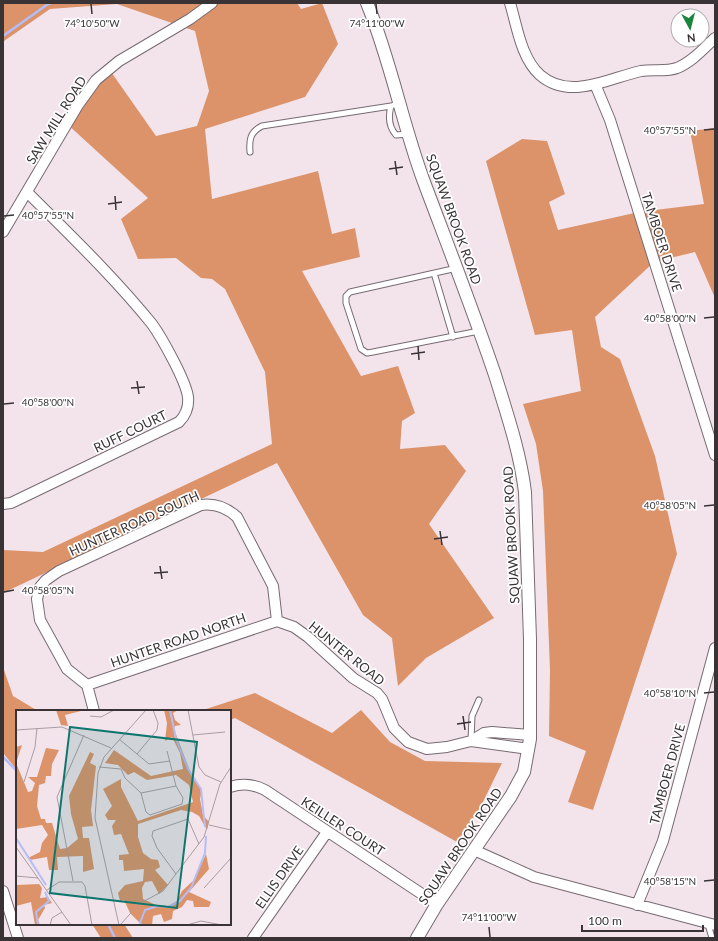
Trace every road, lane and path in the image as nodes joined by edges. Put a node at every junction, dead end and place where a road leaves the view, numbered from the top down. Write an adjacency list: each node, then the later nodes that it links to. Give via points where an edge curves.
1 (212, 3): 8 (street, SAW MILL ROAD, via 119,61 96,80 78,105)
2 (367, 3): 6 (street, SQUAW BROOK ROAD, via 385,51)
3 (510, 3): 5 (street, via 529,61 541,76 565,87 582,88)
4 (715, 38): 5 (street, via 677,68 642,71)
5 (595, 84): 14 (street, TAMBOER DRIVE, via 610,120)
6 (396, 105): 7 (lane, via 262,126 251,134); 10 (street, SQUAW BROOK ROAD, via 409,133 423,180)
7 (250, 152)
8 (27, 192): 9 (street, SAW MILL ROAD); 15 (street, RUFF COURT, via 89,254 152,325 186,390 188,404 184,418 179,422 11,503)
9 (3, 232)
10 (457, 268): 11 (lane); 12 (street, SQUAW BROOK ROAD)
11 (434, 273): 13 (lane); 13 (lane, via 350,292 346,296 346,303 361,349 367,353)
12 (480, 331): 13 (lane); 21 (street, SQUAW BROOK ROAD, via 512,429 523,473 530,639)
13 (453, 337)
14 (715, 455)
15 (3, 504)
16 (277, 621): 18 (street, HUNTER ROAD NORTH); 18 (street, HUNTER ROAD SOUTH, via 273,586 237,516 212,504 201,505 59,571 40,587 37,599 40,620 67,669); 22 (street, HUNTER ROAD, via 294,627 308,637 353,678 376,693 382,699 394,728 408,742 427,748 447,747)
17 (715, 648): 29 (street, TAMBOER DRIVE, via 664,835)
18 (87, 685): 20 (street)
19 (479, 700): 22 (lane, via 472,716)
20 (94, 710)
21 (530, 735): 22 (street, HUNTER ROAD, via 492,732 484,733); 23 (street, SQUAW BROOK ROAD)
22 (471, 741): 23 (street, HUNTER ROAD)
23 (529, 748): 26 (street, SQUAW BROOK ROAD, via 519,783)
24 (231, 787): 25 (street, KEILLER COURT, via 243,784 261,788)
25 (327, 832): 28 (street, KEILLER COURT); 32 (street, ELLIS DRIVE)
26 (474, 850): 28 (street, SQUAW BROOK ROAD); 29 (street, via 534,877)
27 (3, 891): 31 (street)
28 (437, 904): 33 (street, SQUAW BROOK ROAD)
29 (637, 905): 30 (street)
30 (712, 925): 34 (lane)
31 (18, 938)
32 (253, 938)
33 (417, 938)
34 (712, 938)

